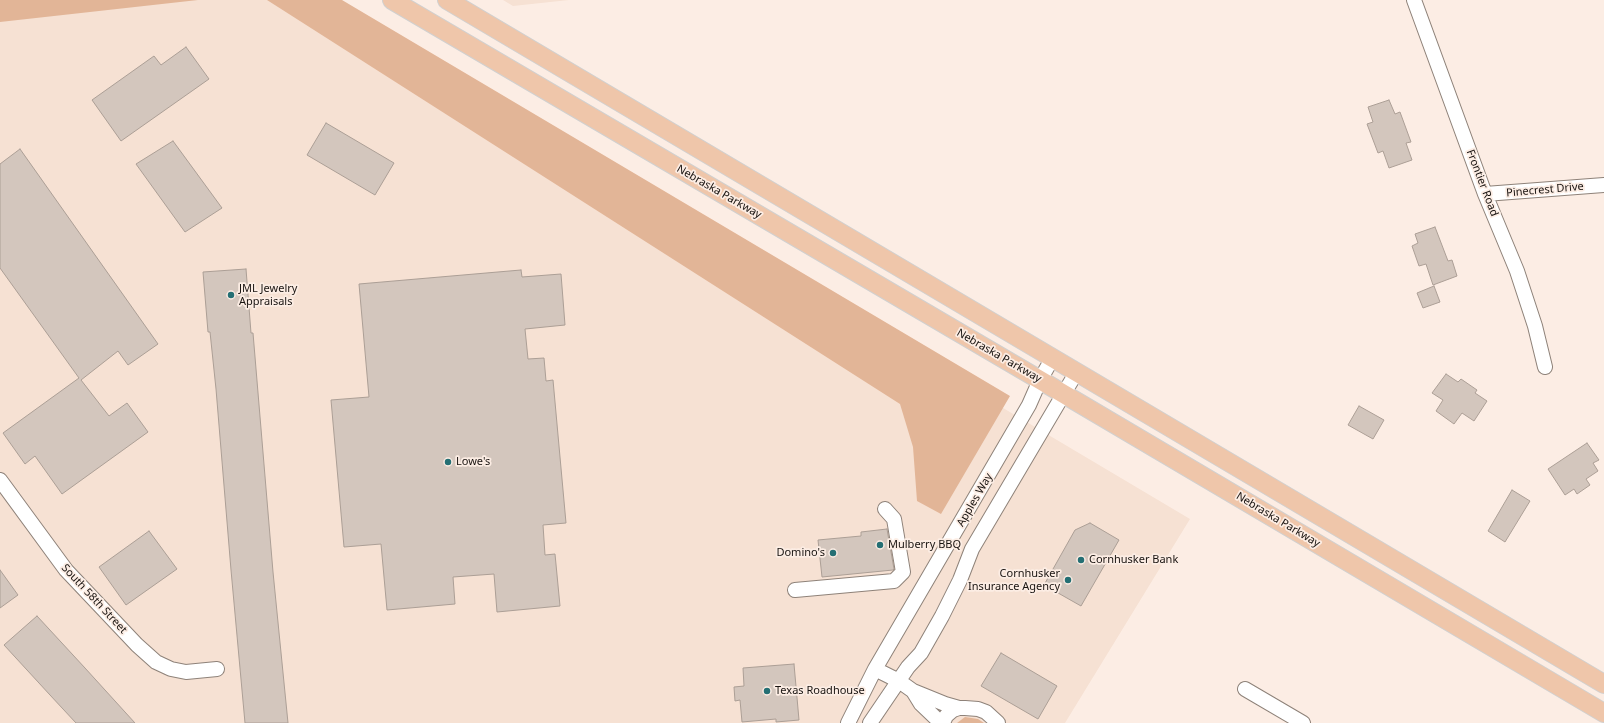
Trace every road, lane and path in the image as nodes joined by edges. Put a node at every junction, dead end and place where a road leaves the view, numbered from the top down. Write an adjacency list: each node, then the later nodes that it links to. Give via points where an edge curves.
1 (392, 0): 9 (main road, Nebraska Parkway)
2 (447, 0): 6 (main road)
3 (1414, 0): 5 (street, Frontier Road)
4 (1604, 184): 5 (street, Pinecrest Drive)
5 (1485, 194): 7 (street, Frontier Road, via 1517,271)
6 (1052, 359): 8 (main road); 9 (street, Apples Way)
7 (1544, 367)
8 (1076, 373): 10 (street, Apples Way); 17 (main road)
9 (1040, 380): 10 (main road, Nebraska Parkway); 15 (street, Apples Way, via 1029,405)
10 (1064, 395): 16 (street, Apples Way, via 972,549 942,616 921,652); 21 (main road, Nebraska Parkway)
11 (0, 480): 14 (street, South 58th Street, via 66,570 156,662 186,672)
12 (885, 509): 13 (street, via 894,519 903,572 894,581)
13 (795, 590)
14 (217, 669)
15 (875, 669): 16 (street); 22 (street, Apples Way)
16 (899, 681): 19 (street); 23 (street, Apples Way)
17 (1604, 684)
18 (1246, 689): 26 (street)
19 (913, 691): 20 (street); 24 (street, via 921,704)
20 (959, 708): 24 (street, via 946,716); 25 (street, via 986,712)
21 (1604, 714)
22 (848, 723)
23 (870, 723)
24 (942, 723)
25 (998, 723)
26 (1303, 723)

